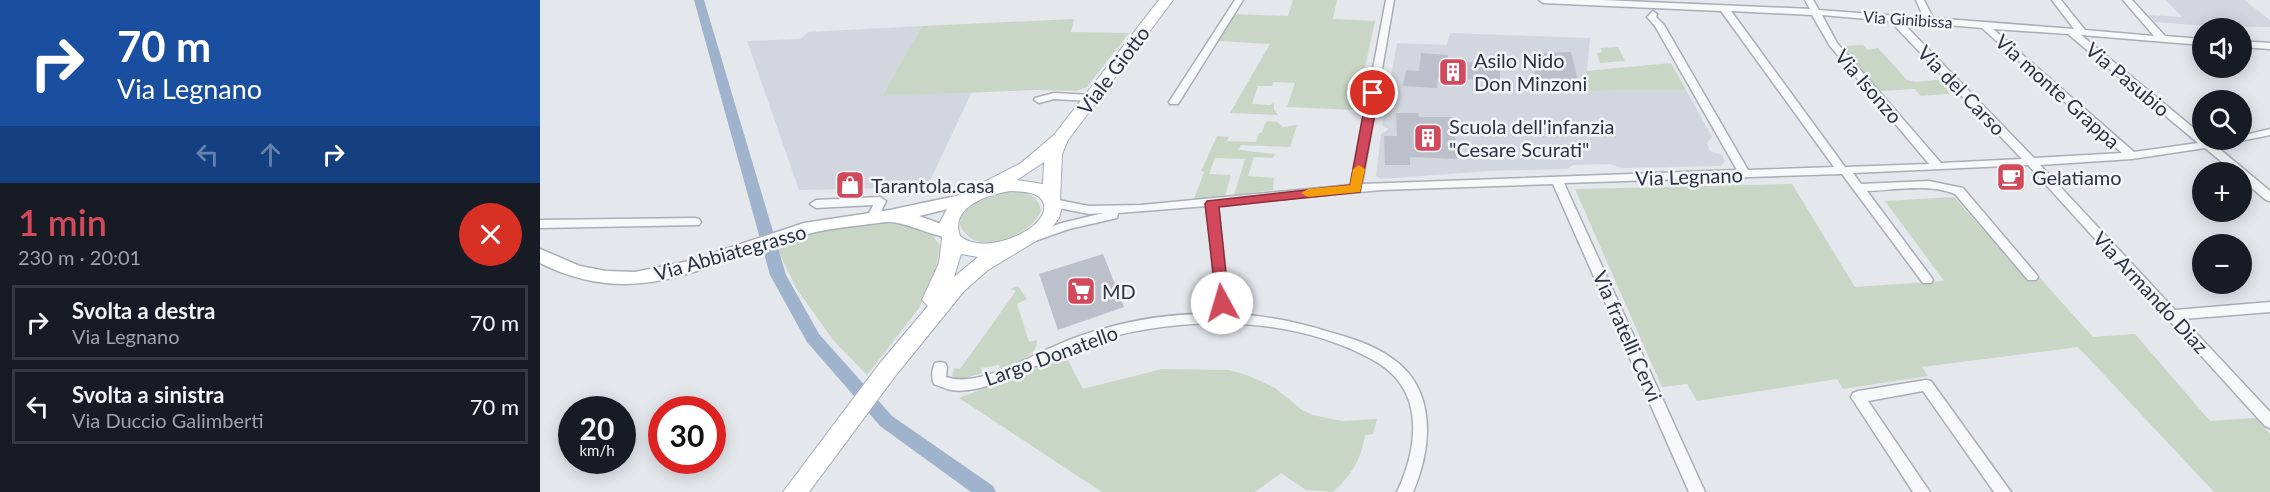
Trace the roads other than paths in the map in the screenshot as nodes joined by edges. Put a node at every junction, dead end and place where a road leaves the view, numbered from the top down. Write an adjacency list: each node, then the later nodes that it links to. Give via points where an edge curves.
1 (1239, 0): 22 (street)
2 (1390, 0): 38 (street)
3 (1543, 0): 10 (street, Via Ginibissa)
4 (1809, 0): 11 (street, Via Isonzo)
5 (1920, 0): 13 (street)
6 (2056, 0): 15 (street, Via Pasubio)
7 (2127, 0): 16 (street)
8 (1166, 1): 20 (main road, Viale Giotto)
9 (1724, 8): 10 (street, Via Ginibissa); 11 (street, Via Ginibissa); 33 (street)
10 (1650, 10): 34 (street)
11 (1815, 12): 12 (street, Via Ginibissa); 32 (street, Via Isonzo, via 1833,44)
12 (1893, 18): 13 (street, Via Ginibissa); 30 (street, Via del Carso)
13 (1929, 21): 14 (street, Via Ginibissa)
14 (1984, 25): 15 (street, Via Ginibissa); 29 (street, Via monte Grappa)
15 (2076, 33): 16 (street, Via Ginibissa); 23 (street, Via Pasubio)
16 (2162, 39): 17 (street, Via Ginibissa)
17 (2192, 41)
18 (2252, 45): 19 (street)
19 (2270, 46)
20 (1091, 98): 21 (street, via 1054,96); 26 (main road, Viale Giotto)
21 (1039, 100)
22 (1174, 102)
23 (2192, 132)
24 (2270, 132): 25 (street, Via Legnano)
25 (2252, 136)
26 (1059, 139): 39 (main road, Viale Giotto, via 1027,167); 41 (main road, Viale Giotto, via 1053,154)
27 (2192, 148): 29 (street, Via Legnano)
28 (2213, 150): 31 (street, Via Pasubio)
29 (2132, 156): 30 (street, Via Legnano)
30 (2031, 162): 32 (street, Via Legnano); 55 (street, Via Armando Diaz)
31 (2228, 162)
32 (1938, 167): 33 (street, Via Legnano)
33 (1844, 170): 34 (street, Via Legnano); 37 (street)
34 (1744, 173): 35 (street, Via Legnano)
35 (1557, 180): 38 (street, Via Legnano); 62 (street, Via fratelli Cervi)
36 (2252, 182): 40 (street, Via Pasubio)
37 (1858, 188): 52 (street, via 1954,188); 53 (street)
38 (1356, 189): 43 (street, Via Legnano)
39 (975, 195): 41 (main road, via 1022,185 1042,191); 45 (street, Via Abbiategrasso); 48 (main road, Viale Giotto, via 953,213)
40 (2270, 197)
41 (1052, 201): 44 (street, Via Legnano, via 1089,210); 49 (main road, Viale Giotto, via 1052,216)
42 (816, 204): 45 (street, via 880,201)
43 (1212, 204): 44 (street, Via Legnano); 56 (street)
44 (1141, 209): 49 (street, Via Legnano)
45 (881, 217): 48 (street, Via Abbiategrasso, via 922,222); 51 (street, Via Abbiategrasso, via 804,229 683,269 625,278 578,272)
46 (695, 222): 47 (street)
47 (540, 224)
48 (950, 236): 50 (main road, Viale Giotto, via 962,247 977,251); 58 (main road, Viale Giotto, via 952,250 944,282)
49 (1032, 238): 50 (main road, Viale Giotto)
50 (1009, 248): 58 (main road, Viale Giotto, via 957,286)
51 (540, 255)
52 (2032, 278)
53 (1927, 280)
54 (2270, 307): 55 (street)
55 (2173, 315): 59 (street, Via Armando Diaz)
56 (1224, 318): 57 (street, Largo Donatello, via 1124,328 964,386 954,387 939,380); 61 (street, Largo Donatello, via 1320,333 1380,357 1404,375 1422,425 1418,454)
57 (940, 367)
58 (888, 369): 60 (main road, Viale Giotto)
59 (2270, 422)
60 (795, 492)
61 (1405, 492)
62 (1697, 492)
63 (1922, 492): 64 (street, via 1858,397 1926,385)
64 (2002, 492)

